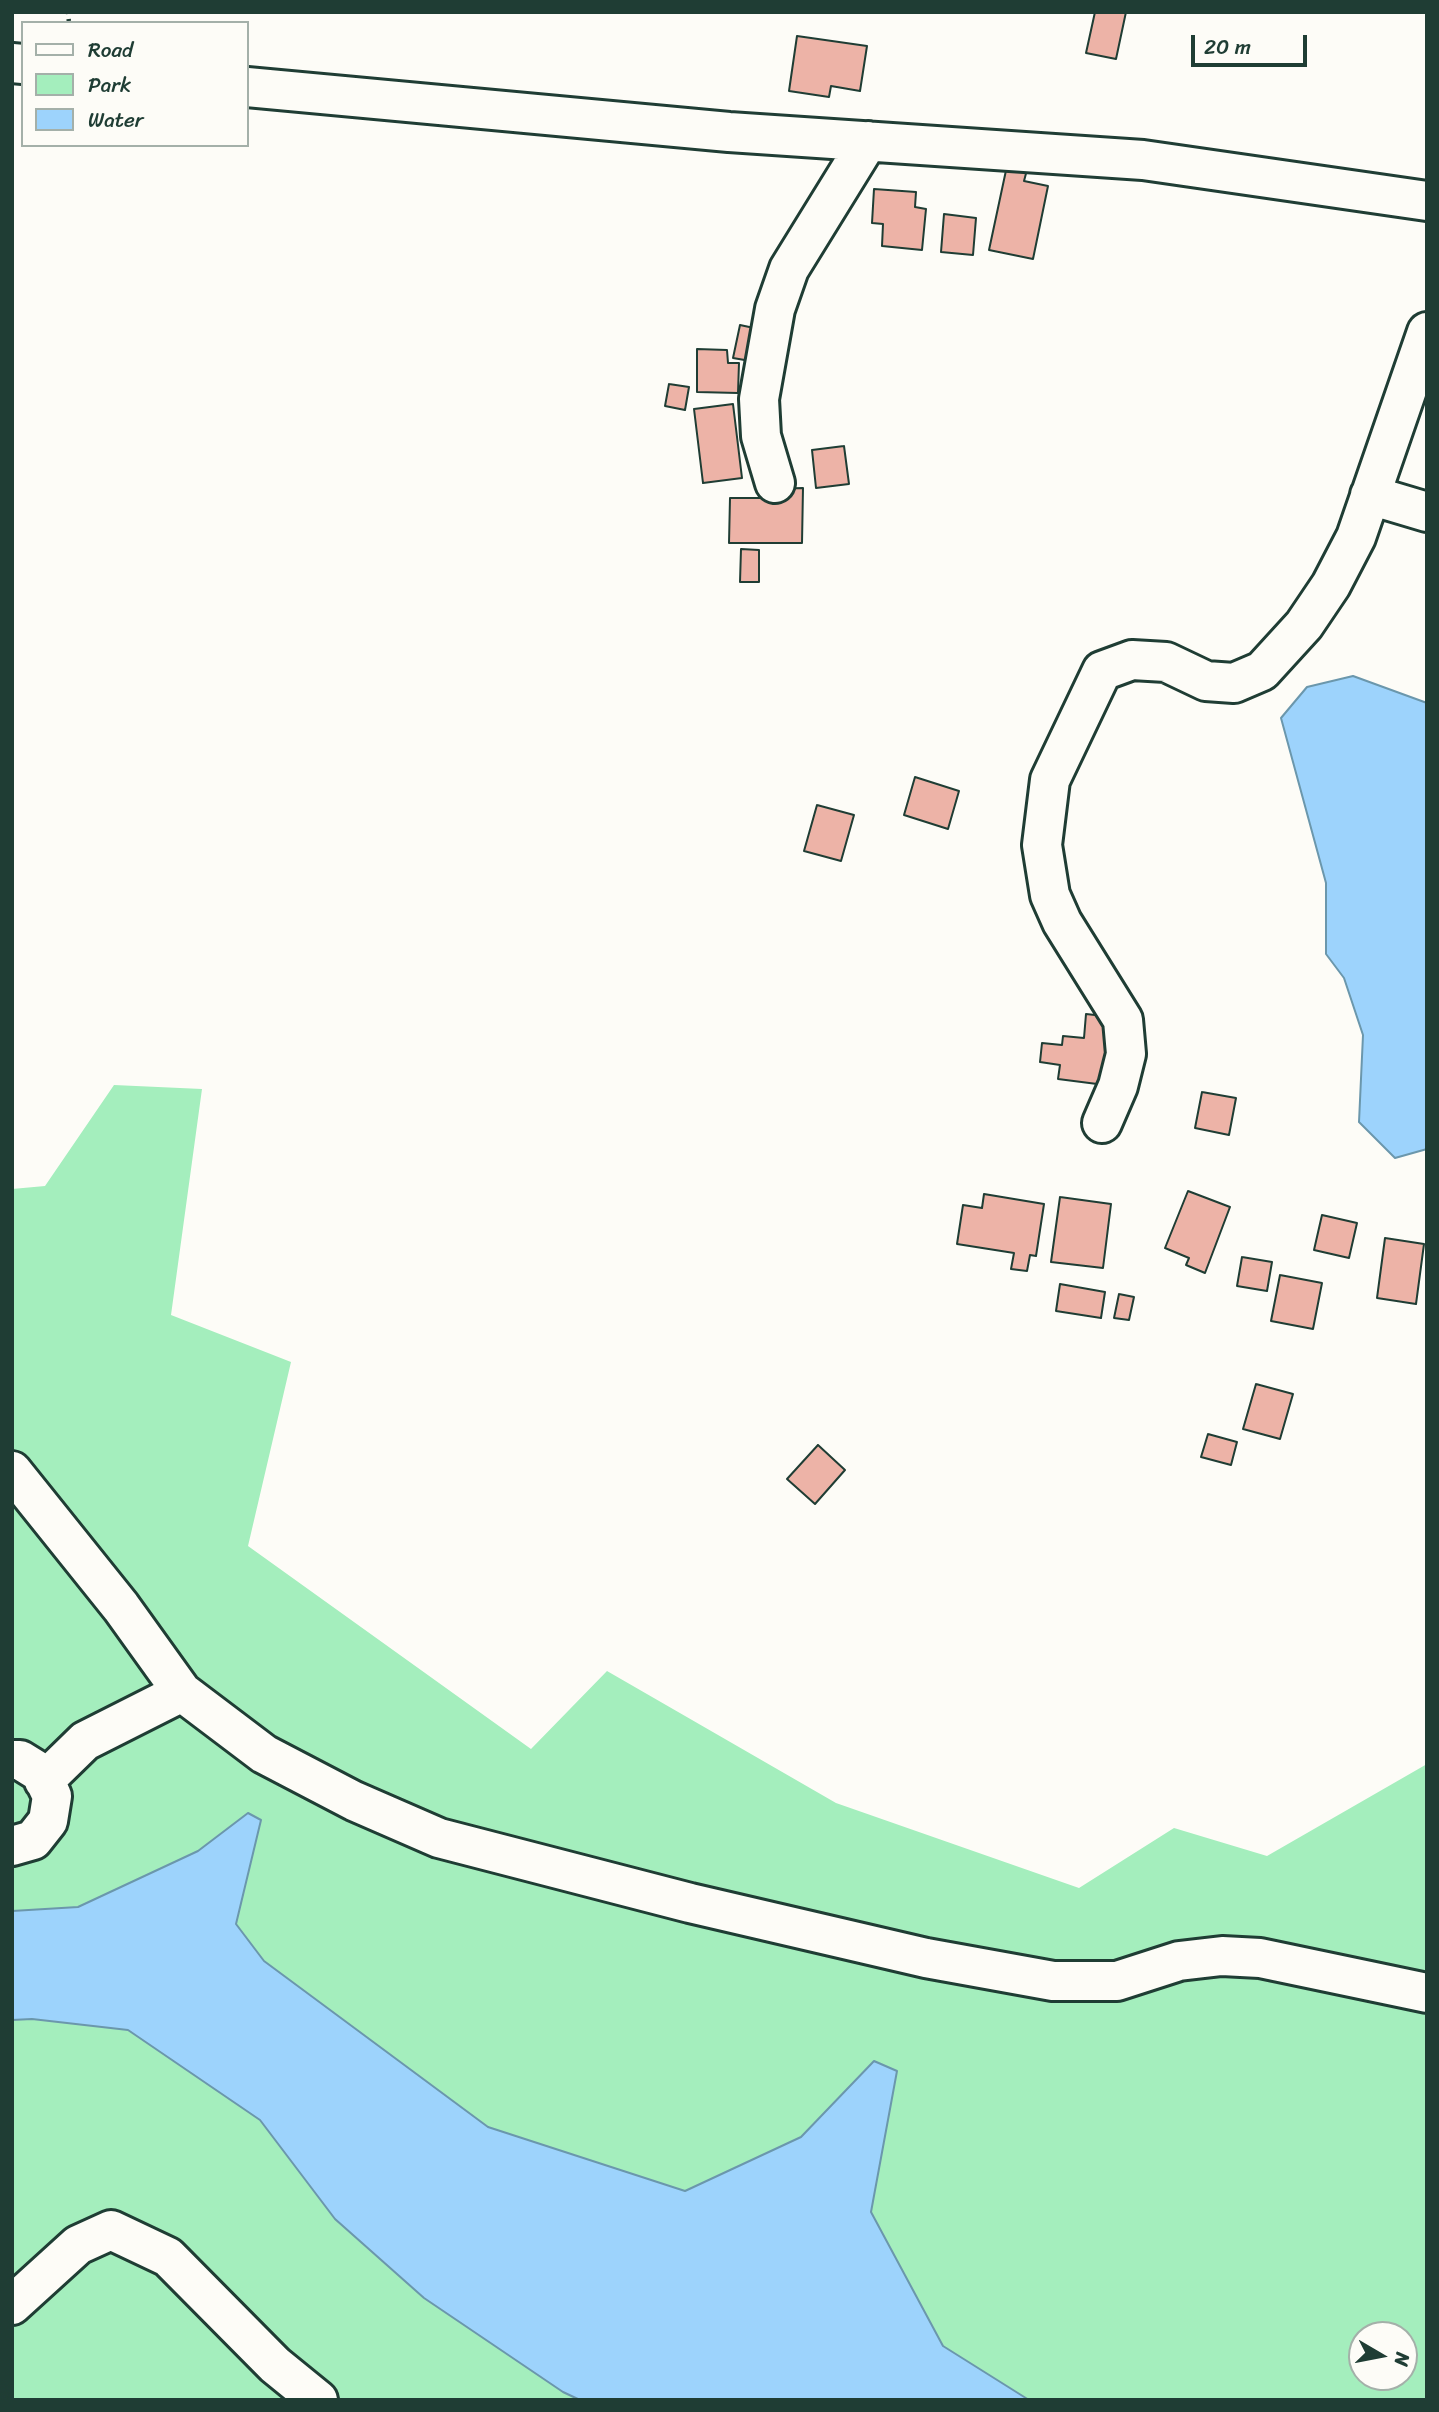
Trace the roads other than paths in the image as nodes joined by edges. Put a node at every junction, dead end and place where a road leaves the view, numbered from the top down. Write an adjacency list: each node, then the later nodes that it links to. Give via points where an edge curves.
1 (248, 87): 2 (street)
2 (868, 141): 3 (street, via 1143,160); 5 (street, via 789,269 775,309 759,399 761,436)
3 (1427, 201)
4 (1427, 332): 6 (street)
5 (775, 483)
6 (1370, 495): 7 (street); 8 (street, via 1356,537 1331,585 1304,625 1262,671 1234,683 1206,681 1166,662 1132,660 1102,671 1050,780 1042,845 1050,895 1123,1020 1125,1054)
7 (1427, 512)
8 (1102, 1123)
9 (12, 1471): 10 (street, via 121,1606)
10 (182, 1692): 12 (street, via 85,1741); 14 (street, via 264,1754 439,1838 690,1903 926,1958 1053,1981 1117,1981 1179,1961 1222,1956 1260,1958)
11 (12, 1760): 12 (street, via 41,1773)
12 (44, 1781): 13 (street, via 52,1796 48,1821 33,1840)
13 (12, 1846)
14 (1427, 1993)
15 (12, 2305): 16 (street, via 78,2245 111,2230 168,2257 275,2365)
16 (318, 2400)

